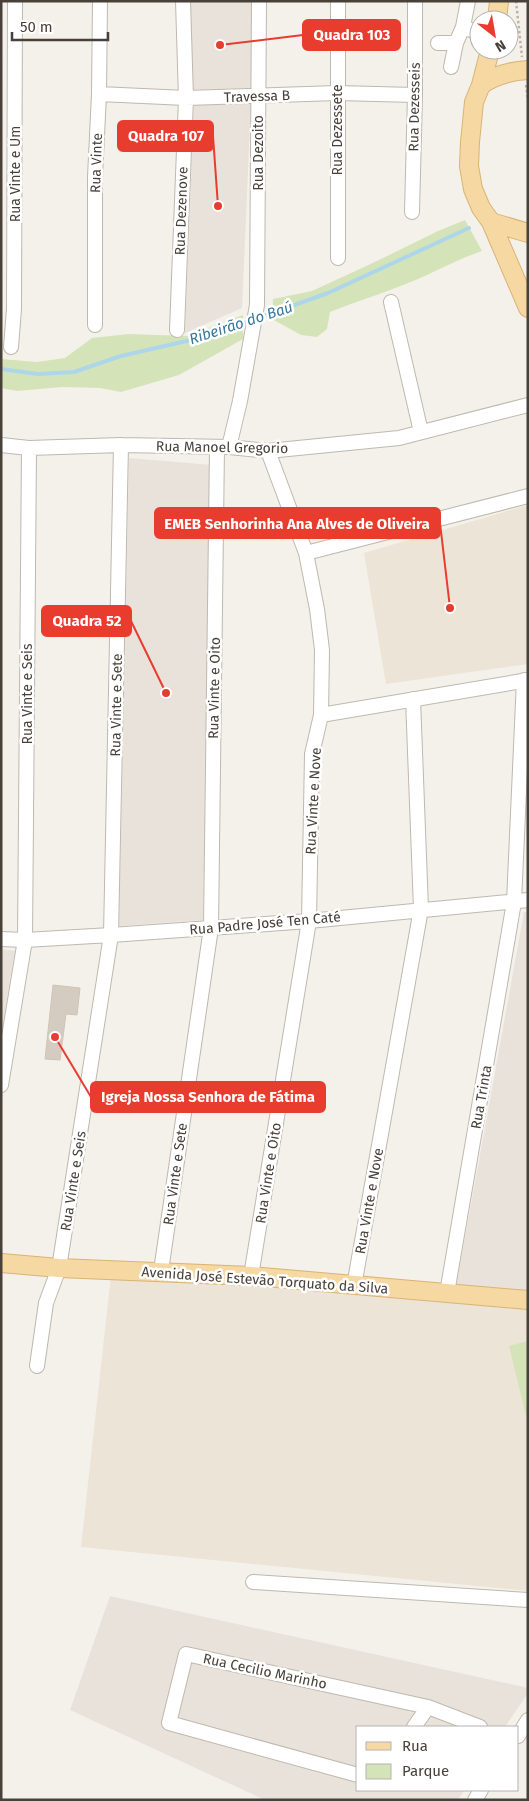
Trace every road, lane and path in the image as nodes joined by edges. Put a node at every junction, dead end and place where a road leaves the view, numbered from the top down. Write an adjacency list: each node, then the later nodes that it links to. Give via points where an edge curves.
1 (15, 1): 31 (street, Rua Vinte e Um, via 14,309)
2 (100, 1): 17 (street, Rua Vinte)
3 (183, 1): 21 (street, Rua Dezenove)
4 (260, 1): 20 (street, Rua Dezoito)
5 (338, 1): 18 (street, Rua Dezessete)
6 (415, 1): 19 (street, Rua Dezesseis)
7 (468, 1): 9 (street)
8 (516, 1): 15 (path)
9 (463, 27): 10 (street); 12 (street)
10 (469, 29)
11 (438, 43): 12 (street)
12 (456, 43): 14 (street)
13 (487, 60): 16 (main road)
14 (451, 67)
15 (526, 70): 16 (main road, via 503,73); 22 (path)
16 (481, 85): 24 (main road, via 474,102 469,166 473,189)
17 (99, 94): 21 (street, Travessa B); 29 (street, Rua Vinte, via 95,177)
18 (337, 94): 19 (street, Travessa B); 20 (street, Travessa B); 26 (street, Rua Dezessete)
19 (415, 95): 23 (street, Rua Dezesseis)
20 (259, 96): 21 (street, Travessa B); 36 (street, Rua Dezoito, via 257,305 240,401)
21 (186, 98): 30 (street, Rua Dezenove)
22 (528, 100)
23 (412, 212)
24 (491, 222): 25 (main road); 28 (main road)
25 (528, 233)
26 (338, 258)
27 (391, 302): 33 (street)
28 (528, 308)
29 (95, 325)
30 (177, 330)
31 (11, 347)
32 (528, 405): 33 (street, Rua Manoel Gregorio)
33 (421, 432): 38 (street, Rua Manoel Gregorio, via 399,438)
34 (1, 445): 37 (street, Rua Manoel Gregorio)
35 (121, 445): 36 (street, Rua Manoel Gregorio); 37 (street, Rua Manoel Gregorio); 48 (street, Rua Vinte e Sete)
36 (223, 447): 38 (street, Rua Manoel Gregorio); 47 (street, Rua Vinte e Oito)
37 (29, 448): 50 (street, Rua Vinte e Seis)
38 (268, 450): 40 (street, Rua Vinte e Nove)
39 (528, 496): 40 (street)
40 (306, 553): 43 (street, Rua Vinte e Nove, via 322,650)
41 (526, 680): 42 (street); 44 (street, Rua Trinta)
42 (413, 699): 43 (street); 45 (street)
43 (321, 715): 46 (street, Rua Vinte e Nove, via 312,754)
44 (521, 901): 45 (street, Rua Padre José Ten Caté); 57 (street, Rua Trinta)
45 (421, 909): 46 (street, Rua Padre José Ten Caté); 56 (street, Rua Vinte e Nove)
46 (309, 921): 47 (street, Rua Padre José Ten Caté); 55 (street, Rua Vinte e Oito)
47 (211, 928): 48 (street, Rua Padre José Ten Caté); 54 (street, Rua Vinte e Sete)
48 (112, 935): 50 (street, Rua Padre José Ten Caté); 53 (street, Rua Vinte e Seis)
49 (1, 939): 50 (street, Rua Padre José Ten Caté)
50 (25, 940): 51 (street, Rua Vinte e Seis)
51 (1, 1085)
52 (1, 1263): 53 (main road, Avenida José Estevão Torquato da Silva)
53 (59, 1268): 54 (main road, Avenida José Estevão Torquato da Silva); 59 (street, Rua Vinte e Seis, via 46,1303)
54 (161, 1271): 55 (main road, Avenida José Estevão Torquato da Silva)
55 (251, 1276): 56 (main road, Avenida José Estevão Torquato da Silva)
56 (354, 1286): 57 (main road, Avenida José Estevão Torquato da Silva)
57 (447, 1293): 58 (main road, Avenida José Estevão Torquato da Silva)
58 (528, 1300)
59 (37, 1366)
60 (253, 1582): 61 (street)
61 (528, 1600)
62 (428, 1707): 64 (street); 65 (street, Rua Cecilio Marinho); 67 (street, Rua Cecilio Marinho, via 186,1654 169,1723)
63 (528, 1720): 66 (street)
64 (415, 1726)
65 (477, 1726)
66 (519, 1734)
67 (356, 1774)

